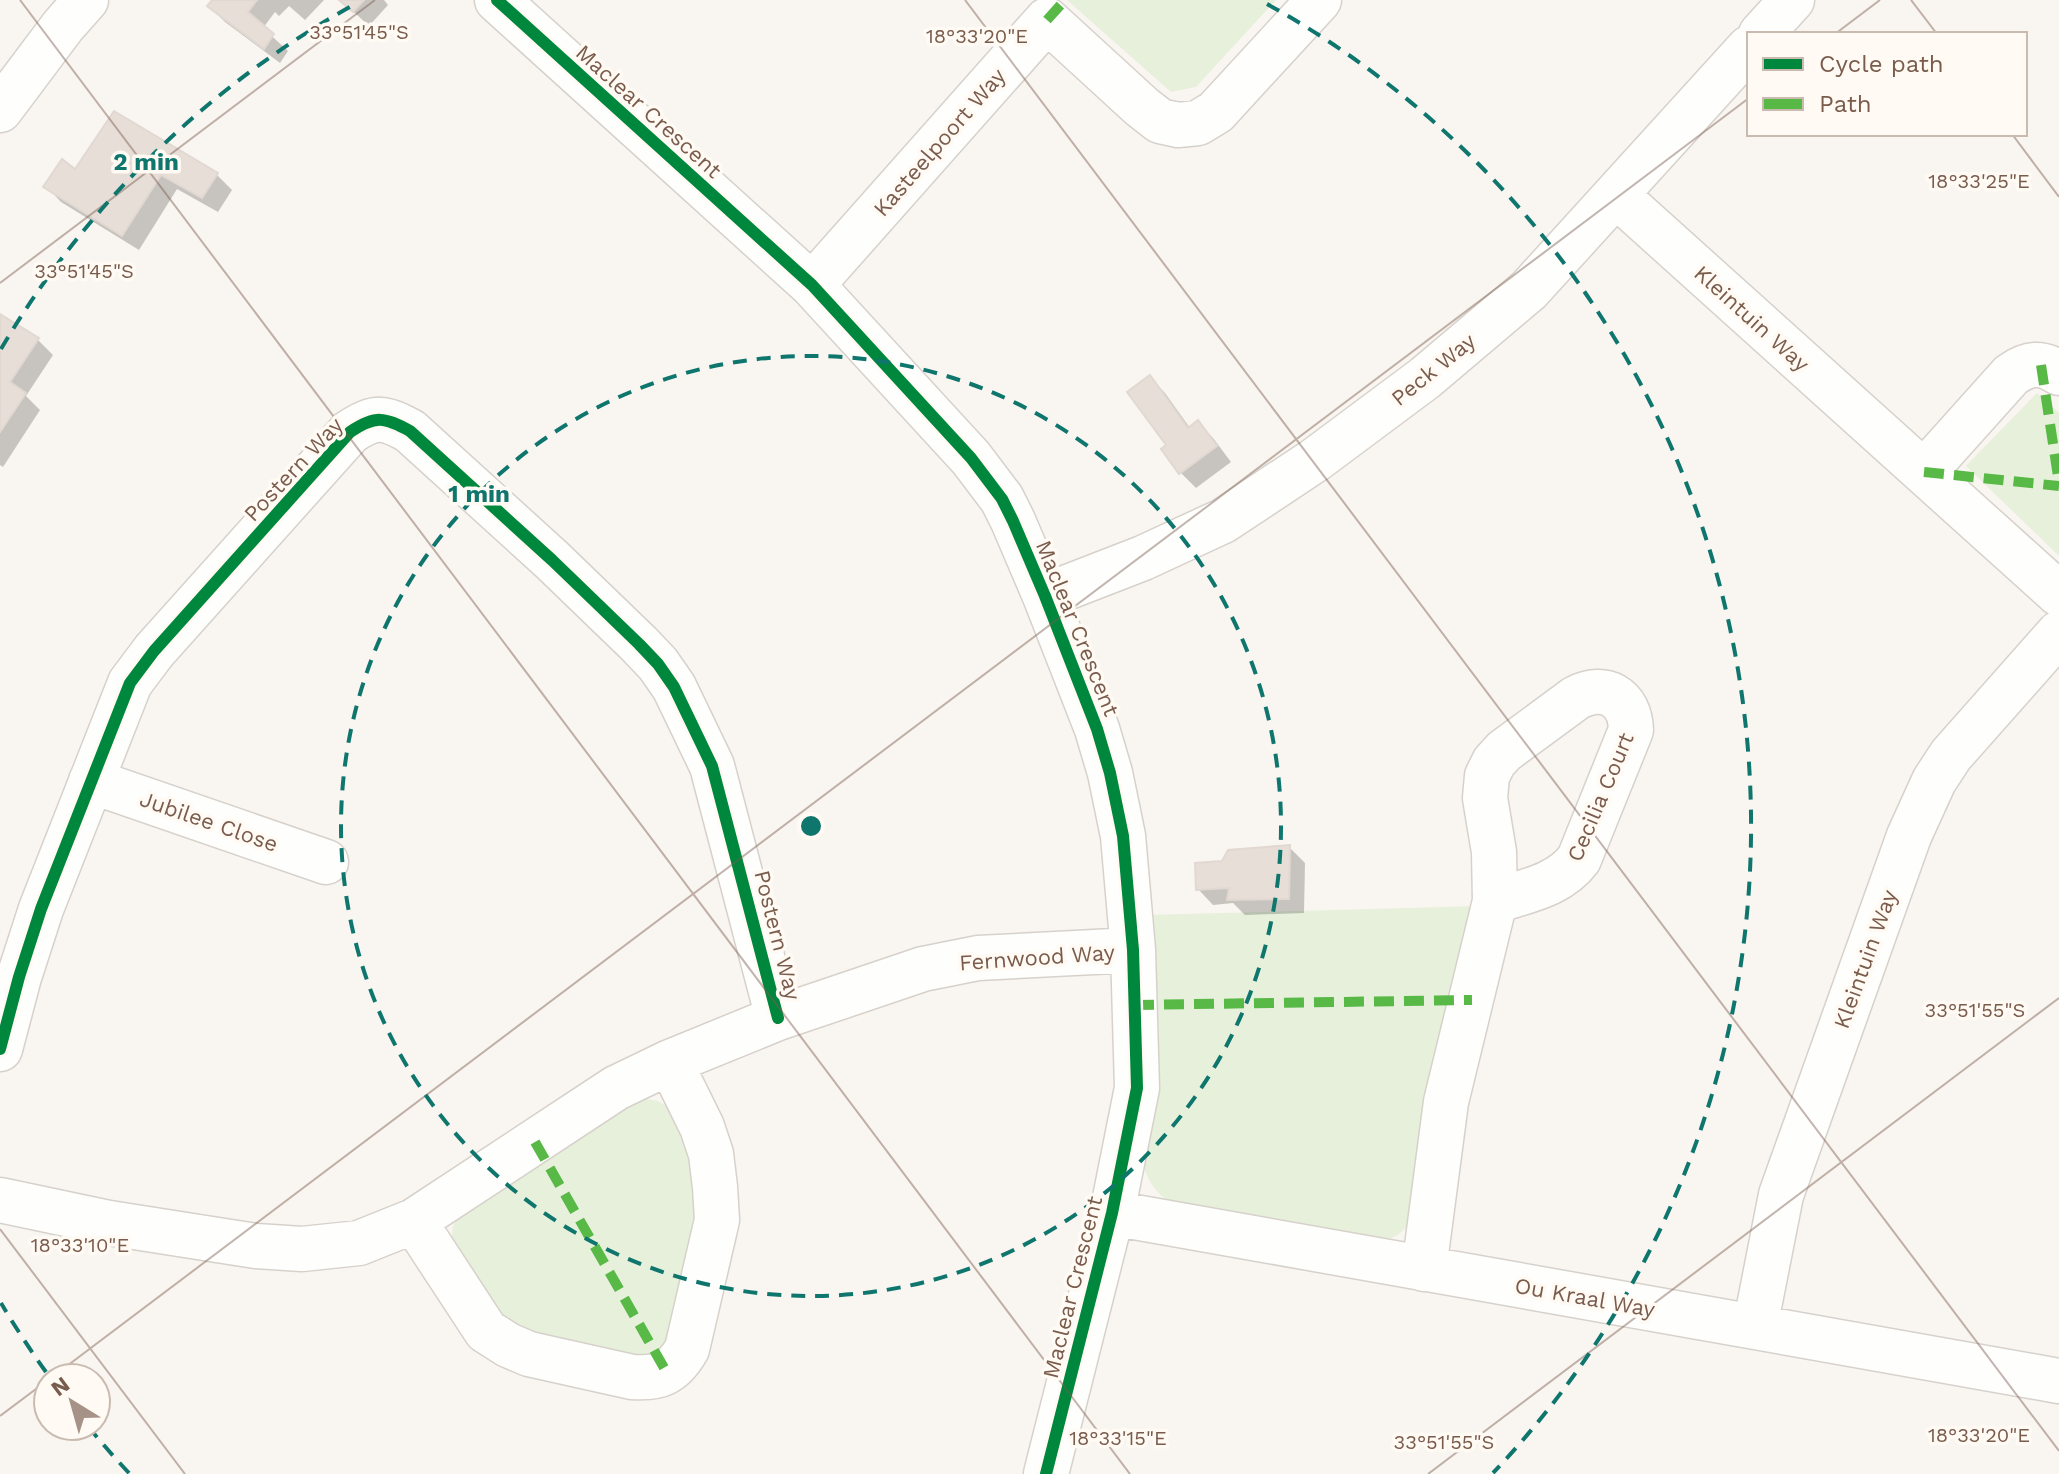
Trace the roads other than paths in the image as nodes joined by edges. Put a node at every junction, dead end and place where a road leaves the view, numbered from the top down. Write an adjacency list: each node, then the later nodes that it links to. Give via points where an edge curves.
1 (86, 0): 8 (street)
2 (497, 0): 10 (street, Maclear Crescent)
3 (1319, 0): 5 (street, Kasteelpoort Way, via 1216,112 1198,123 1178,125 1160,121 1142,107)
4 (1792, 0): 6 (street)
5 (1036, 10): 10 (street, Kasteelpoort Way)
6 (1763, 32)
7 (1747, 50): 9 (street, Peck Way)
8 (0, 110)
9 (1616, 195): 12 (street, Kleintuin Way); 14 (street, Peck Way, via 1529,290 1425,378 1315,460 1223,521)
10 (812, 285): 14 (street, Maclear Crescent, via 988,480 1013,521)
11 (2059, 373): 12 (street, via 2041,365 2024,366 2011,375)
12 (1924, 472): 13 (street, Kleintuin Way)
13 (2059, 594)
14 (1045, 596): 19 (street, Maclear Crescent, via 1110,773 1123,836)
15 (2059, 633): 27 (street, Kleintuin Way, via 1951,755 1909,836 1781,1195)
16 (91, 781): 17 (street, Jubilee Close); 20 (street, Postern Way, via 130,683 154,651 350,432 367,421 390,420 410,431 552,560 639,644 674,687 712,766); 21 (street, Postern Way, via 41,909)
17 (326, 862)
18 (1495, 901): 18 (street, Cecilia Court, via 1485,787 1494,762 1576,698 1587,692 1610,694 1627,708 1631,730 1579,859 1554,882); 26 (street, Cecilia Court, via 1446,1102)
19 (1133, 950): 20 (street, Fernwood Way, via 978,958 923,969); 24 (street, Maclear Crescent, via 1137,1088)
20 (778, 1018): 22 (street, Fernwood Way)
21 (0, 1049)
22 (670, 1062): 25 (street, Fernwood Way, via 616,1088); 25 (street, via 711,1154 717,1220 687,1349 667,1373 632,1377 508,1345 486,1331)
23 (0, 1200): 25 (street, Fernwood Way, via 109,1223 302,1249 359,1243)
24 (1112, 1213): 26 (street, Ou Kraal Way); 29 (street, Maclear Crescent)
25 (414, 1221)
26 (1424, 1269): 27 (street, Ou Kraal Way)
27 (1755, 1327): 28 (street, Ou Kraal Way)
28 (2059, 1381)
29 (1046, 1474)

